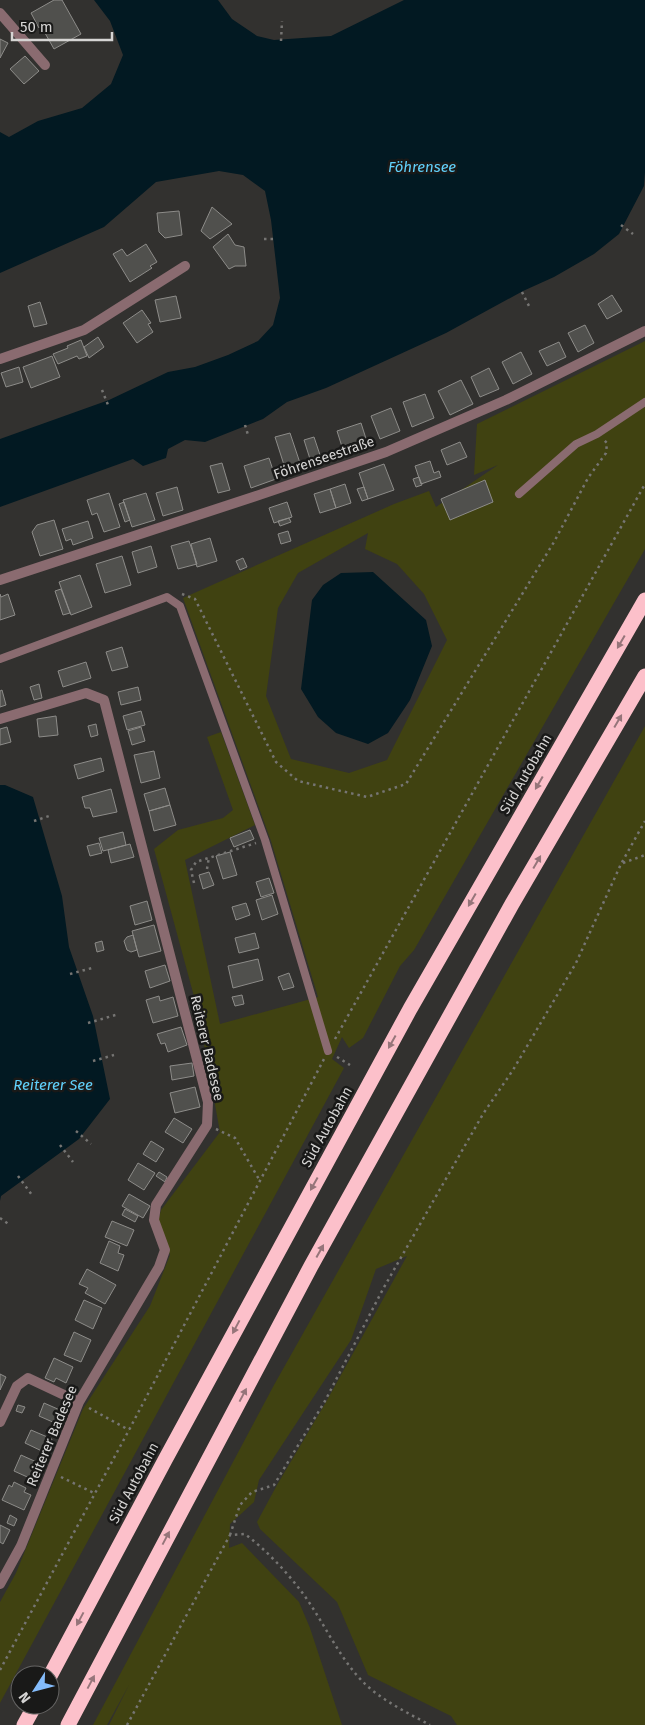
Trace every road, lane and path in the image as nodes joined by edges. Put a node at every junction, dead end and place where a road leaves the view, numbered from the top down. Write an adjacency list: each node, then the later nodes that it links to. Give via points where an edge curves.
1 (0, 13): 4 (street)
2 (282, 21): 3 (path)
3 (281, 41)
4 (45, 65)
5 (621, 225): 6 (path)
6 (633, 234)
7 (275, 239): 8 (path)
8 (264, 240)
9 (184, 266): 13 (street, via 84,330)
10 (522, 292): 11 (path)
11 (529, 306)
12 (645, 332): 22 (street, Föhrenseestraße, via 506,400 386,452)
13 (0, 359)
14 (102, 390): 16 (path)
15 (645, 402): 19 (lane)
16 (108, 405)
17 (245, 425): 18 (path)
18 (248, 434)
19 (597, 434): 21 (lane, via 576,444); 23 (path, via 606,443 606,454 588,478 554,542 406,784 368,797 298,781 276,762 195,599 177,592)
20 (645, 484): 41 (path)
21 (519, 494)
22 (0, 580)
23 (167, 597): 25 (lane); 31 (lane, via 180,606)
24 (645, 600): 62 (highway, Süd Autobahn, one-way to 62, via 410,1009)
25 (0, 659)
26 (645, 676): 64 (highway, one-way to 26, via 316,1258 508,912)
27 (0, 720): 45 (street, Reiterer Badesee, via 86,693 104,700 208,1102)
28 (52, 815): 29 (path)
29 (34, 821)
30 (645, 821): 34 (path)
31 (264, 840): 33 (path); 41 (lane)
32 (645, 855): 34 (path)
33 (209, 857): 35 (path); 36 (path, via 196,862 191,870)
34 (622, 864): 60 (path, via 576,962 513,1070 483,1114 384,1289 326,1401 274,1485 252,1492 240,1505)
35 (206, 869)
36 (194, 883)
37 (92, 968): 38 (path)
38 (70, 974)
39 (119, 1014): 40 (path)
40 (88, 1023)
41 (328, 1051): 44 (path); 51 (path)
42 (114, 1055): 43 (path)
43 (93, 1061)
44 (350, 1065)
45 (208, 1125): 51 (path, via 235,1138); 55 (street, Reiterer Badesee, via 156,1205 154,1220 165,1250 159,1267)
46 (76, 1132): 47 (path)
47 (91, 1144)
48 (60, 1145): 49 (path)
49 (73, 1162)
50 (18, 1176): 52 (path)
51 (260, 1181): 57 (path)
52 (32, 1195)
53 (0, 1218): 54 (path)
54 (10, 1225)
55 (79, 1402): 56 (street, via 28,1378 16,1386); 57 (path); 58 (street, Reiterer Badesee)
56 (0, 1422)
57 (129, 1430): 59 (path)
58 (51, 1472): 59 (path); 61 (street, Reiterer Badesee, via 21,1546)
59 (96, 1494): 63 (path)
60 (230, 1535): 65 (path); 66 (path, via 246,1534 301,1591 364,1683)
61 (0, 1584)
62 (56, 1665)
63 (0, 1670)
64 (68, 1725)
65 (127, 1725)
66 (430, 1725)

